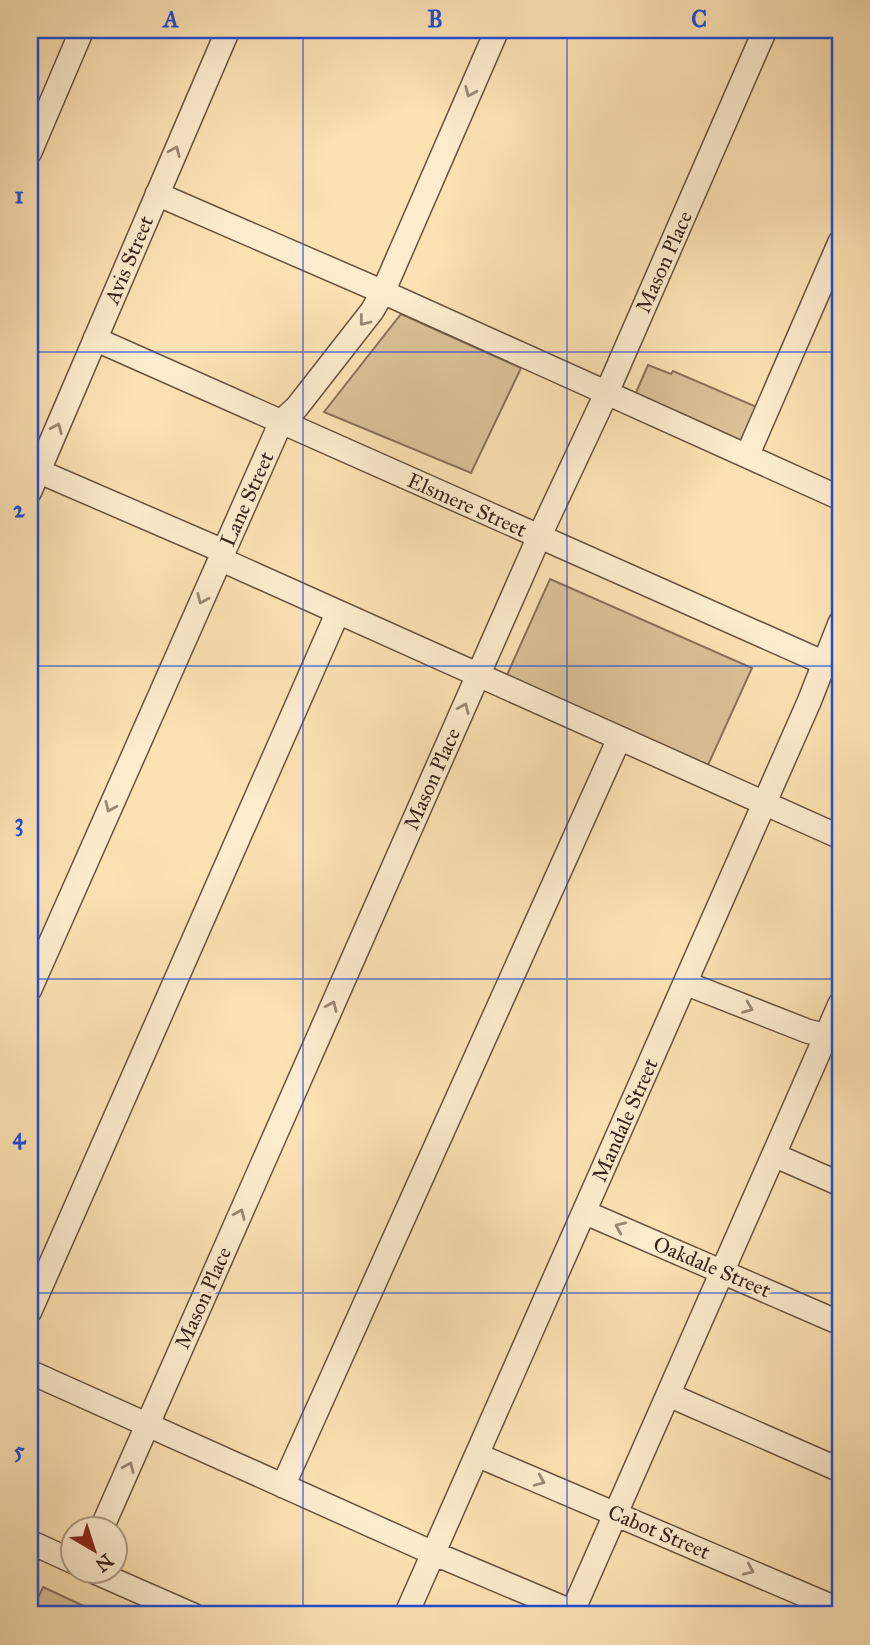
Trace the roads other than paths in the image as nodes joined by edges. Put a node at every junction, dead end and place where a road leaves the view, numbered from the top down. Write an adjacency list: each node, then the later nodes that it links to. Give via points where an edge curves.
1 (82, 30): 5 (street)
2 (228, 30): 6 (street, Avis Street, one-way to 2)
3 (497, 30): 8 (street, Lane Street, one-way to 8)
4 (765, 30): 10 (street, Mason Place)
5 (30, 152)
6 (157, 194): 8 (street); 9 (street, Avis Street)
7 (840, 242): 12 (street)
8 (383, 292): 10 (street); 11 (street, Lane Street, one-way to 11)
9 (95, 339): 11 (street, Elsmere Street); 13 (street, Avis Street, one-way to 9)
10 (607, 392): 12 (street); 15 (street, Mason Place)
11 (281, 422): 15 (street, Elsmere Street); 16 (street, Lane Street)
12 (747, 456): 14 (street)
13 (34, 481): 16 (street)
14 (840, 498)
15 (540, 537): 19 (street, Elsmere Street); 20 (street, Mason Place)
16 (222, 555): 17 (street); 25 (street, Lane Street, one-way to 25)
17 (338, 612): 20 (street); 32 (street)
18 (840, 624): 19 (street, Mandale Street)
19 (832, 667): 22 (street, Mandale Street)
20 (478, 675): 21 (street); 36 (street, Mason Place, one-way to 20)
21 (619, 739): 22 (street); 39 (street)
22 (764, 804): 23 (street); 24 (street, Mandale Street)
23 (840, 837)
24 (685, 983): 27 (street, one-way to 27); 30 (street, Mandale Street)
25 (30, 989)
26 (840, 1004): 27 (street)
27 (833, 1038): 28 (street)
28 (774, 1155): 29 (street); 31 (street)
29 (840, 1184)
30 (584, 1212): 31 (street, Oakdale Street, one-way to 30); 37 (street, Mandale Street)
31 (724, 1272): 33 (street, Oakdale Street); 35 (street)
32 (30, 1311)
33 (840, 1323)
34 (30, 1372): 36 (street)
35 (669, 1395): 38 (street); 40 (street)
36 (147, 1425): 39 (street); 41 (street, Mason Place, one-way to 36)
37 (477, 1455): 40 (street, Cabot Street, one-way to 40); 43 (street, Mandale Street)
38 (840, 1470)
39 (283, 1486): 43 (street)
40 (616, 1514): 46 (street, Cabot Street, one-way to 46); 47 (street)
41 (107, 1516)
42 (31, 1546): 44 (street)
43 (433, 1553): 47 (street); 49 (street, Mandale Street)
44 (60, 1557)
45 (127, 1586): 48 (street)
46 (840, 1610)
47 (572, 1614)
48 (193, 1615)
49 (405, 1615)

